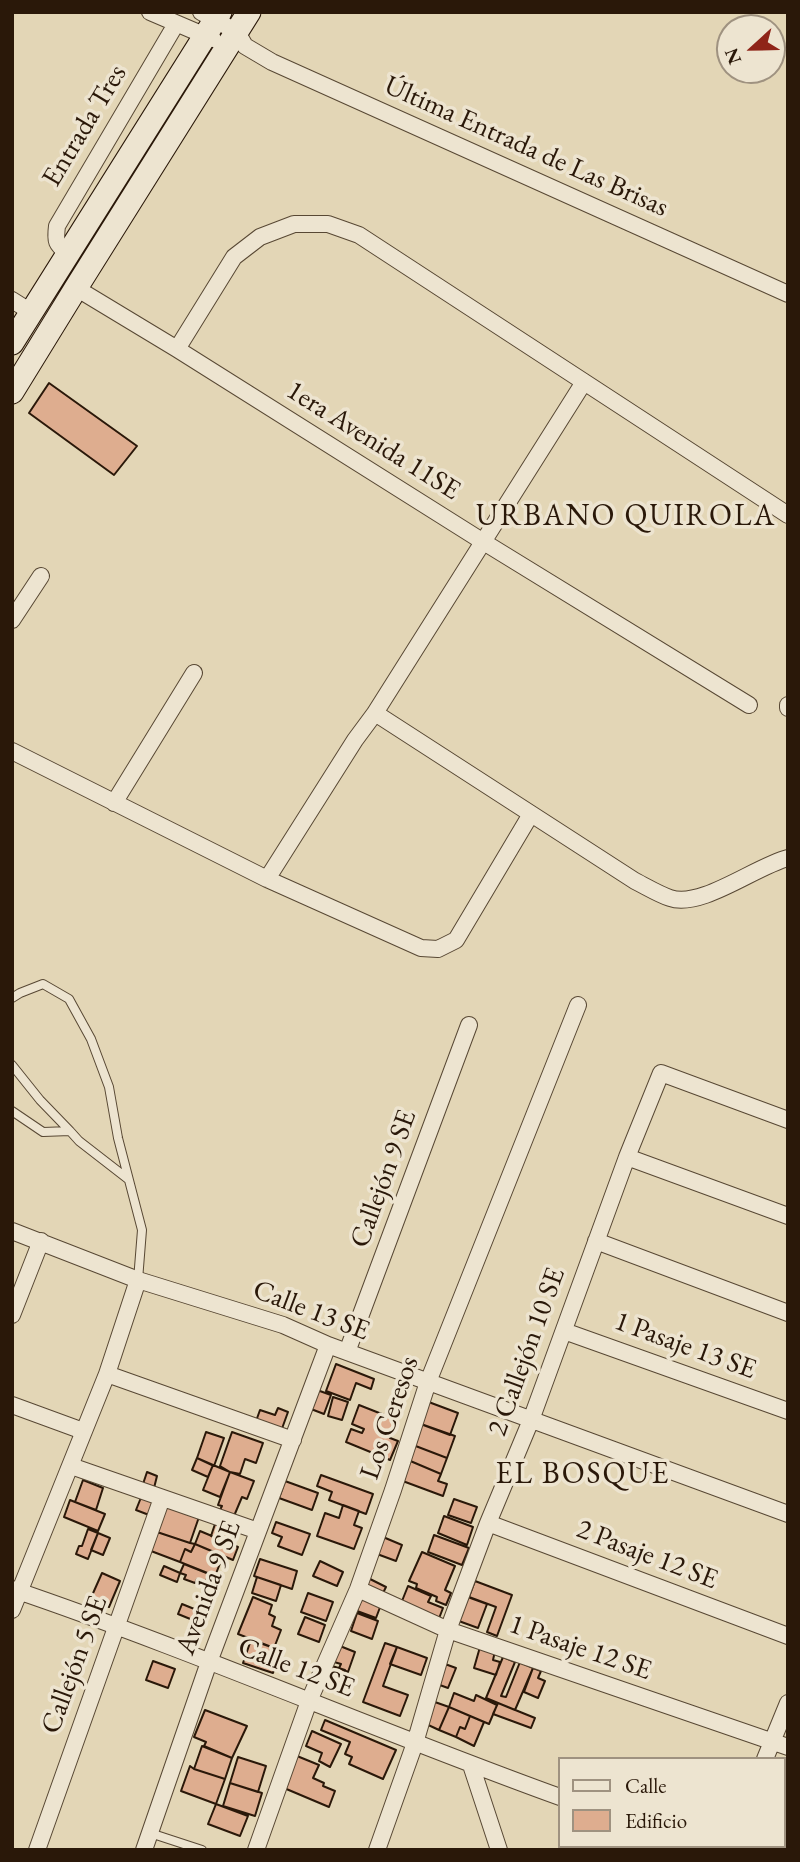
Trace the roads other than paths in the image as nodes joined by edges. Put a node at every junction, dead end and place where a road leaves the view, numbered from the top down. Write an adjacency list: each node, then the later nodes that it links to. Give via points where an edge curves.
1 (150, 12): 4 (street, Última Entrada de Las Brisas)
2 (249, 12): 5 (main road)
3 (211, 20): 4 (street, Última Entrada de Las Brisas); 5 (street, Última Entrada de Las Brisas); 6 (main road)
4 (176, 24): 6 (street, Entrada Tres, via 57,226 55,240)
5 (236, 41): 7 (main road); 8 (street, Última Entrada de Las Brisas, via 272,62)
6 (68, 254): 9 (main road)
7 (76, 288): 11 (street, 1era Avenida 11SE); 13 (main road)
8 (788, 294)
9 (21, 306): 10 (main road)
10 (12, 343)
11 (177, 349): 12 (street, via 234,257 260,237 294,224 328,224 359,235); 15 (street, 1era Avenida 11SE)
12 (583, 382): 14 (street); 15 (street)
13 (12, 392)
14 (788, 515)
15 (482, 541): 19 (street, 1era Avenida 11SE); 20 (street)
16 (41, 576): 17 (street)
17 (12, 620)
18 (194, 673): 22 (street)
19 (749, 705)
20 (374, 713): 23 (street); 25 (street)
21 (12, 751): 22 (street)
22 (114, 803): 25 (street)
23 (531, 814): 24 (street, via 635,881 672,899 711,892); 25 (street, via 456,940 438,949 421,948)
24 (788, 858)
25 (267, 879)
26 (12, 998): 34 (lane, via 43,984 69,999 109,1087)
27 (578, 1005): 46 (street, Los Ceresos)
28 (470, 1025): 44 (street, Callejón 9 SE)
29 (12, 1065): 32 (lane)
30 (12, 1111): 32 (lane, via 43,1132)
31 (788, 1120): 33 (street, 2 Callejón 10 SE, via 661,1073)
32 (70, 1131): 34 (lane)
33 (627, 1157): 35 (street); 38 (street, 2 Callejón 10 SE)
34 (128, 1179): 39 (lane, via 142,1230)
35 (788, 1216)
36 (12, 1231): 37 (street, Calle 13 SE)
37 (41, 1241): 39 (street, Calle 13 SE); 41 (street)
38 (596, 1241): 40 (street); 42 (street, 2 Callejón 10 SE)
39 (138, 1280): 43 (street, Calle 13 SE, via 283,1325); 45 (street)
40 (788, 1313)
41 (12, 1315)
42 (564, 1331): 48 (street, 1 Pasaje 13 SE); 49 (street, 2 Callejón 10 SE)
43 (328, 1345): 44 (street, Calle 13 SE); 51 (street, Avenida 9 SE)
44 (347, 1353): 46 (street, Calle 13 SE)
45 (107, 1374): 50 (street); 51 (street)
46 (428, 1382): 49 (street, Calle 13 SE); 57 (street, Los Ceresos)
47 (12, 1405): 50 (street)
48 (788, 1411)
49 (531, 1420): 54 (street, Calle 13 SE); 55 (street, 2 Callejón 10 SE)
50 (83, 1431): 52 (street)
51 (293, 1440): 56 (street, Avenida 9 SE)
52 (71, 1466): 53 (street); 58 (street)
53 (162, 1498): 56 (street); 60 (street, Callejón 5 SE)
54 (788, 1514)
55 (488, 1523): 61 (street, 2 Callejón 10 SE); 62 (street, 2 Pasaje 12 SE)
56 (258, 1531): 63 (street, Avenida 9 SE)
57 (358, 1589): 61 (street, 1 Pasaje 12 SE); 64 (street, Los Ceresos)
58 (15, 1590): 59 (street); 60 (street, Calle 12 SE)
59 (12, 1610)
60 (117, 1628): 63 (street, Calle 12 SE); 74 (street, Callejón 5 SE)
61 (448, 1630): 66 (street, 1 Pasaje 12 SE); 67 (street, 2 Callejón 10 SE)
62 (788, 1636)
63 (209, 1662): 64 (street, Calle 12 SE); 72 (street, Avenida 9 SE)
64 (309, 1701): 67 (street, Calle 12 SE); 77 (street, Los Ceresos)
65 (788, 1703): 66 (street)
66 (772, 1741): 68 (street, 1 Pasaje 12 SE); 69 (street)
67 (415, 1743): 70 (street, Calle 12 SE); 73 (street, 2 Callejón 10 SE)
68 (788, 1747)
69 (766, 1757)
70 (471, 1765): 71 (street, Calle 12 SE); 78 (street)
71 (558, 1796)
72 (150, 1833): 75 (street, Avenida 9 SE); 76 (lane)
73 (379, 1849)
74 (37, 1850)
75 (144, 1850)
76 (202, 1850)
77 (256, 1850)
78 (499, 1850)

